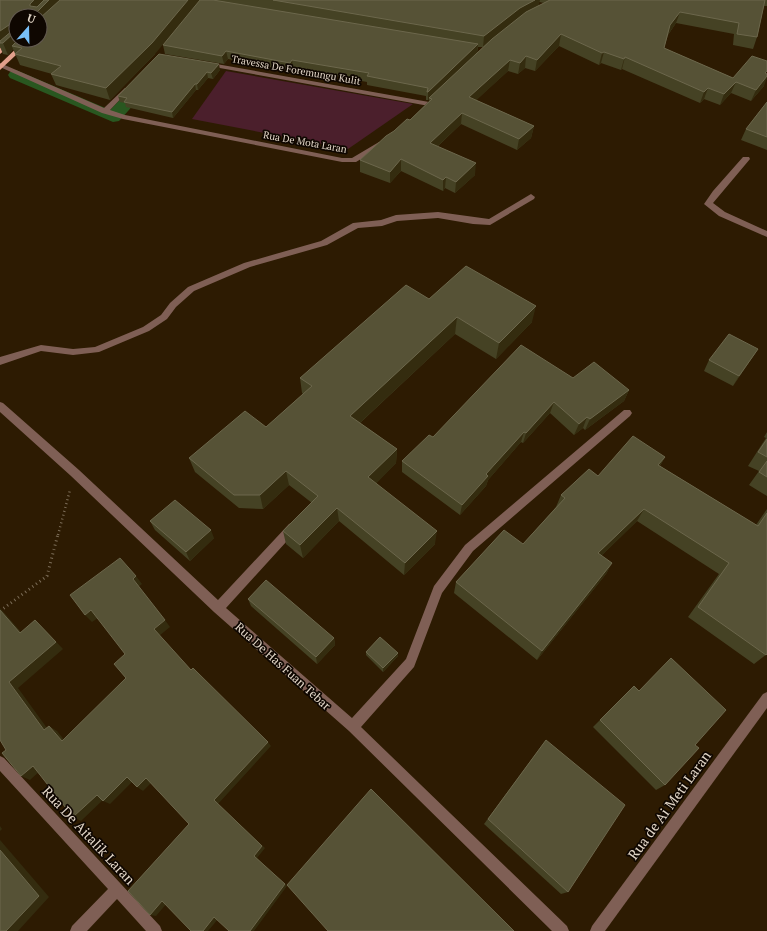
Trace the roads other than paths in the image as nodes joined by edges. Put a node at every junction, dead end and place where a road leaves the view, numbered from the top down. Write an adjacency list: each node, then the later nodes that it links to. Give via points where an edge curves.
1 (8, 44): 3 (main road)
2 (20, 48): 5 (main road)
3 (0, 52)
4 (198, 63): 7 (street, Travessa De Foremungu Kulit)
5 (1, 66): 8 (street, Rua De Mota Laran)
6 (132, 84): 8 (street)
7 (429, 105)
8 (105, 111): 9 (street, Rua De Mota Laran, via 123,117 342,160 353,160)
9 (390, 139)
10 (746, 159): 12 (street, via 708,204 722,214)
11 (531, 197): 13 (street, via 490,222 438,215 396,218 356,225 324,242 248,265 191,289 164,317 146,329 96,350 73,352 41,348)
12 (767, 234)
13 (0, 361)
14 (0, 406): 17 (street, Rua De Has Fuan Tebar, via 75,472)
15 (627, 413): 19 (street, via 469,548 438,590 410,663)
16 (301, 518): 17 (street)
17 (218, 608): 19 (street, Rua De Has Fuan Tebar)
18 (767, 698): 25 (street, Rua de Ai Meti Laran)
19 (353, 727): 24 (street, Rua De Has Fuan Tebar)
20 (0, 762): 21 (street, Rua De Aitalik Laran)
21 (117, 890): 22 (street); 23 (street, Rua De Aitalik Laran)
22 (77, 931)
23 (155, 931)
24 (562, 931)
25 (596, 931)

